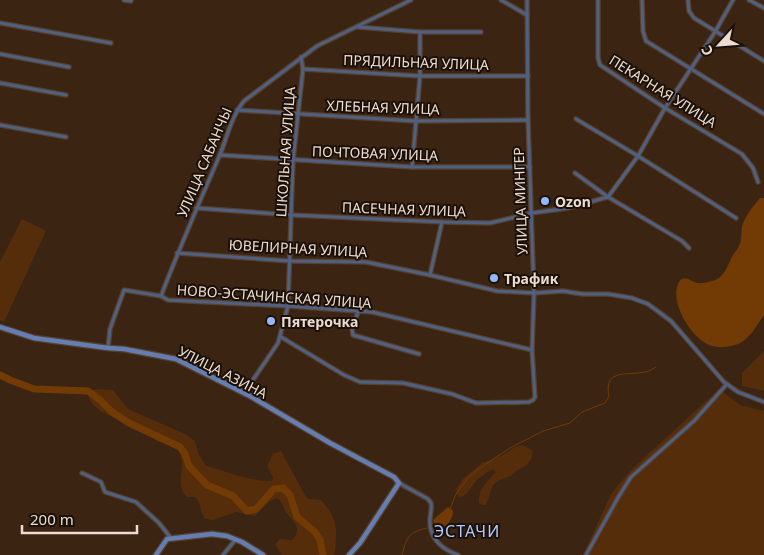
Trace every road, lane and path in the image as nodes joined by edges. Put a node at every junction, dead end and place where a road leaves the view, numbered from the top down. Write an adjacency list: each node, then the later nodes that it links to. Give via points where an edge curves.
1 (124, 0): 10 (street)
2 (411, 0): 14 (street, УЛИЦА САБАНЧЫ)
3 (501, 0): 12 (street)
4 (527, 0): 12 (street, УЛИЦА МИНГЕР)
5 (598, 0): 29 (street, ПЕКАРНАЯ УЛИЦА, via 600,65)
6 (642, 0): 23 (street, via 646,41)
7 (688, 0): 17 (street, via 691,15)
8 (734, 0): 17 (street)
9 (750, 0): 11 (street)
10 (131, 1)
11 (764, 8)
12 (528, 16): 26 (street, УЛИЦА МИНГЕР)
13 (0, 23): 18 (street)
14 (357, 27): 15 (street); 20 (street, УЛИЦА САБАНЧЫ)
15 (420, 32): 16 (street); 25 (street)
16 (481, 32)
17 (715, 32): 21 (street); 23 (street)
18 (111, 43)
19 (0, 54): 22 (street)
20 (301, 57): 24 (street, ШКОЛЬНАЯ УЛИЦА); 30 (street, УЛИЦА САБАНЧЫ)
21 (764, 61)
22 (69, 67)
23 (690, 68): 29 (street); 32 (street)
24 (303, 69): 25 (street, ПРЯДИЛЬНАЯ УЛИЦА); 31 (street, ШКОЛЬНАЯ УЛИЦА)
25 (420, 76): 26 (street, ПРЯДИЛЬНАЯ УЛИЦА); 35 (street)
26 (528, 76): 34 (street, УЛИЦА МИНГЕР)
27 (0, 83): 28 (street)
28 (66, 95)
29 (665, 108): 39 (street); 44 (street, ПЕКАРНАЯ УЛИЦА, via 742,154 753,168)
30 (237, 110): 31 (street, ХЛЕБНАЯ УЛИЦА); 38 (street, УЛИЦА САБАНЧЫ)
31 (299, 114): 35 (street, ХЛЕБНАЯ УЛИЦА); 40 (street, ШКОЛЬНАЯ УЛИЦА)
32 (764, 114)
33 (576, 119): 39 (street)
34 (528, 120): 35 (street, ХЛЕБНАЯ УЛИЦА); 42 (street, УЛИЦА МИНГЕР)
35 (415, 121): 41 (street)
36 (0, 125): 37 (street)
37 (66, 137)
38 (220, 155): 40 (street, ПОЧТОВАЯ УЛИЦА); 46 (street, УЛИЦА САБАНЧЫ)
39 (638, 156): 45 (street); 49 (street)
40 (293, 161): 41 (street, ПОЧТОВАЯ УЛИЦА); 48 (street, ШКОЛЬНАЯ УЛИЦА)
41 (412, 167): 42 (street, ПОЧТОВАЯ УЛИЦА)
42 (530, 167): 47 (street, УЛИЦА МИНГЕР)
43 (575, 172): 45 (street)
44 (758, 182)
45 (608, 197): 47 (street, ПАСЕЧНАЯ УЛИЦА, via 568,208); 51 (street)
46 (196, 208): 48 (street, ПАСЕЧНАЯ УЛИЦА); 52 (street, УЛИЦА САБАНЧЫ)
47 (532, 213): 50 (street, ПАСЕЧНАЯ УЛИЦА, via 490,223); 55 (street, УЛИЦА МИНГЕР)
48 (292, 215): 50 (street, ПАСЕЧНАЯ УЛИЦА); 53 (street, ШКОЛЬНАЯ УЛИЦА)
49 (736, 218)
50 (442, 222): 54 (street)
51 (689, 248)
52 (178, 253): 53 (street, ЮВЕЛИРНАЯ УЛИЦА); 56 (street, УЛИЦА САБАНЧЫ)
53 (290, 261): 54 (street, ЮВЕЛИРНАЯ УЛИЦА, via 366,262); 57 (street, ШКОЛЬНАЯ УЛИЦА)
54 (430, 275): 55 (street, ЮВЕЛИРНАЯ УЛИЦА, via 497,291)
55 (534, 293): 62 (street, УЛИЦА МИНГЕР); 64 (street, ЮВЕЛИРНАЯ УЛИЦА, via 608,294 648,304 671,321)
56 (161, 296): 57 (street, НОВО-ЭСТАЧИНСКАЯ УЛИЦА, via 168,300); 61 (street, via 124,290 110,329)
57 (288, 306): 58 (street, НОВО-ЭСТАЧИНСКАЯ УЛИЦА); 60 (street, ШКОЛЬНАЯ УЛИЦА)
58 (358, 311): 62 (street, НОВО-ЭСТАЧИНСКАЯ УЛИЦА); 63 (street, via 353,335)
59 (0, 327): 61 (street, УЛИЦА АЗИНА, via 34,338)
60 (281, 337): 62 (street, УЛИЦА МИНГЕР, via 360,382 402,383 476,403 533,400); 65 (street, ШКОЛЬНАЯ УЛИЦА)
61 (108, 348): 65 (street, УЛИЦА АЗИНА, via 176,359)
62 (532, 350)
63 (420, 354)
64 (727, 384): 66 (street, ЮВЕЛИРНАЯ УЛИЦА); 76 (street, via 694,421 631,477)
65 (244, 393): 68 (street, УЛИЦА АЗИНА, via 394,477)
66 (764, 402)
67 (82, 473): 69 (street, via 101,482 105,492 136,502)
68 (399, 483): 74 (street); 75 (street, via 428,499 432,504 429,521 434,536 444,550)
69 (171, 538): 70 (street, via 212,534); 71 (street, via 164,542)
70 (236, 539): 72 (street); 73 (street)
71 (156, 555)
72 (223, 555)
73 (262, 555)
74 (349, 555)
75 (458, 555)
76 (586, 555)

